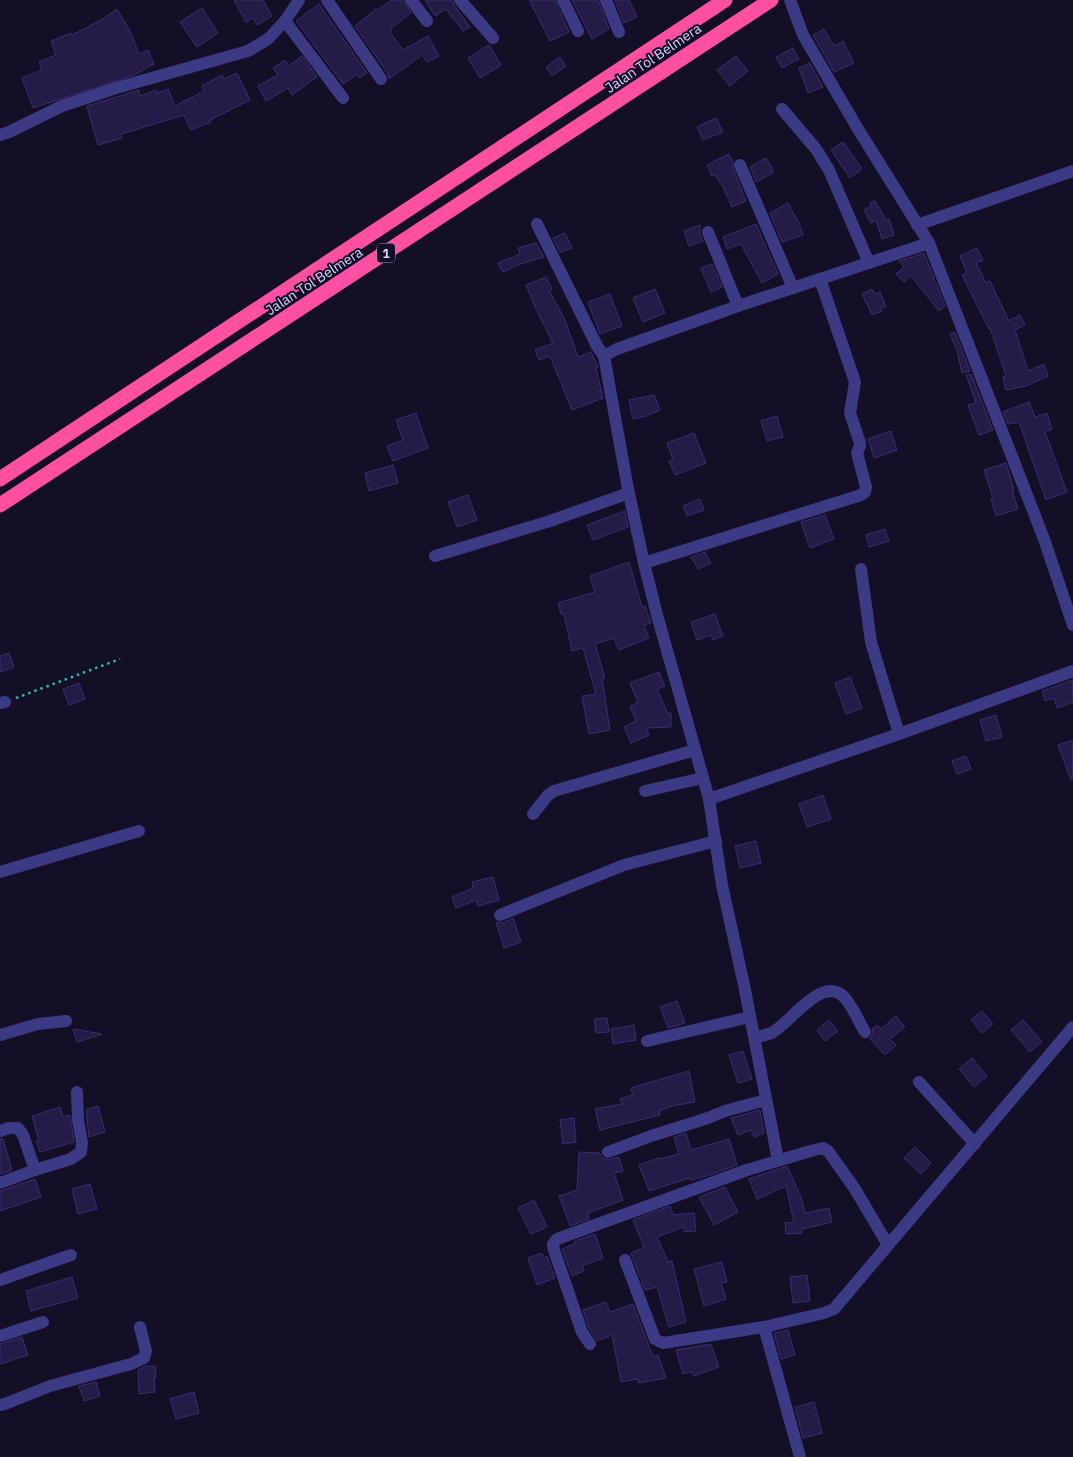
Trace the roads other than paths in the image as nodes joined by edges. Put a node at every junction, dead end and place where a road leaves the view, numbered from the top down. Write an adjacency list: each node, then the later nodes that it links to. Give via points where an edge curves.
1 (299, 0): 10 (street)
2 (327, 0): 15 (street)
3 (411, 0): 11 (street)
4 (460, 0): 14 (street)
5 (563, 0): 12 (street)
6 (606, 0): 13 (street)
7 (725, 0): 30 (highway, Jalan Tol Belmera / 1)
8 (771, 0): 32 (highway, Jalan Tol Belmera / 1)
9 (790, 0): 22 (street, via 803,35)
10 (286, 21): 16 (street); 18 (street, via 268,39 248,51 62,106)
11 (427, 21)
12 (578, 31)
13 (619, 32)
14 (493, 38)
15 (381, 79)
16 (343, 98)
17 (782, 109): 25 (street, via 830,170)
18 (0, 135)
19 (740, 165): 27 (street)
20 (1073, 171): 22 (street)
21 (537, 224): 29 (street)
22 (917, 225): 24 (street)
23 (708, 232): 28 (street)
24 (929, 243): 25 (street); 36 (street, via 1044,539)
25 (869, 263): 26 (street)
26 (820, 280): 27 (street); 34 (street, via 855,382 850,413 860,443 857,453 865,492)
27 (793, 288): 28 (street)
28 (738, 306): 29 (street)
29 (604, 356): 31 (street)
30 (0, 479)
31 (629, 493): 33 (street); 34 (street)
32 (0, 505)
33 (435, 556)
34 (644, 563): 39 (street)
35 (861, 569): 38 (street, via 871,642)
36 (1073, 625)
37 (1073, 671): 38 (street)
38 (899, 734): 42 (street)
39 (695, 750): 40 (street); 43 (street, via 554,791)
40 (703, 778): 41 (street); 42 (street)
41 (645, 791)
42 (709, 799): 45 (street)
43 (533, 814)
44 (139, 831): 46 (street)
45 (716, 841): 47 (street, via 624,865); 48 (street)
46 (0, 872)
47 (500, 915)
48 (750, 1016): 53 (street); 54 (street)
49 (66, 1021): 52 (street, via 38,1024)
50 (1073, 1027): 59 (street)
51 (865, 1032): 53 (street, via 844,996 831,991 811,998 773,1032)
52 (0, 1035)
53 (754, 1038): 57 (street)
54 (647, 1041)
55 (919, 1082): 59 (street)
56 (77, 1092): 62 (street, via 81,1152 71,1159)
57 (766, 1100): 60 (street); 61 (street)
58 (0, 1131): 62 (street, via 18,1128)
59 (975, 1144): 64 (street)
60 (608, 1152)
61 (778, 1160): 64 (street, via 823,1148 828,1151); 72 (street, via 557,1239 553,1247 582,1332)
62 (36, 1170): 63 (street)
63 (0, 1183)
64 (888, 1245): 69 (street, via 834,1308)
65 (71, 1255): 67 (street)
66 (625, 1260): 69 (street, via 655,1339 664,1343)
67 (0, 1280)
68 (43, 1322): 71 (street)
69 (764, 1326): 74 (street)
70 (140, 1327): 73 (street, via 146,1351 144,1358 50,1386)
71 (0, 1336)
72 (590, 1344)
73 (0, 1405)
74 (800, 1457)

